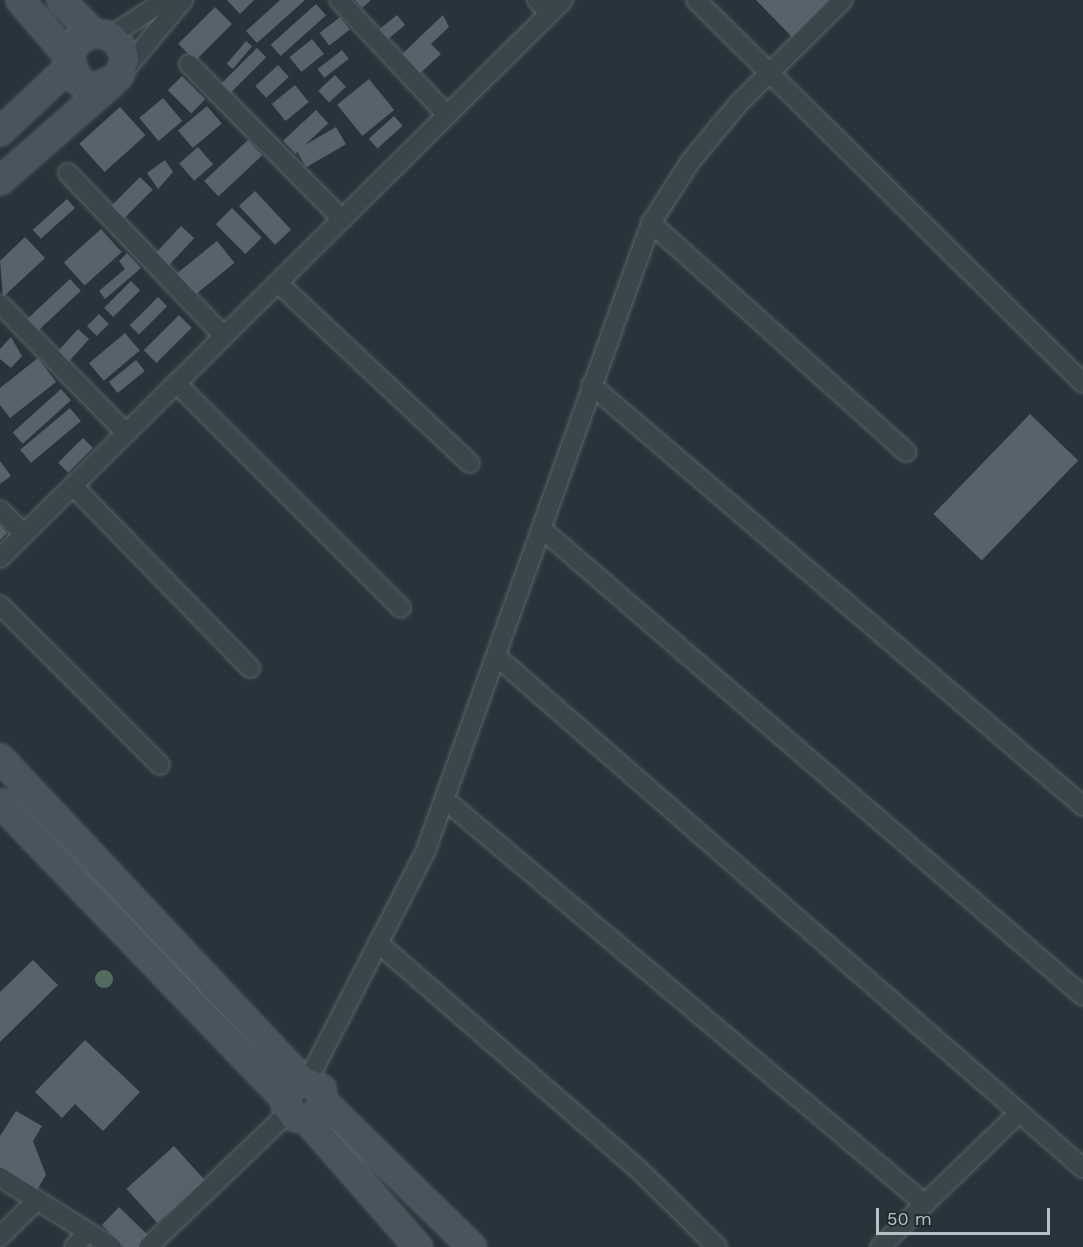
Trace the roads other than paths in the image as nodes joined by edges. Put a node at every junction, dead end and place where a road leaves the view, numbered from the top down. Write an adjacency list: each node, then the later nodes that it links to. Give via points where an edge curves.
1 (20, 0): 11 (street)
2 (60, 0): 10 (street)
3 (165, 0): 10 (street)
4 (183, 0): 14 (street)
5 (339, 0): 15 (street)
6 (563, 0): 9 (street)
7 (696, 0): 13 (street)
8 (843, 0): 13 (street)
9 (543, 7): 15 (street)
10 (102, 35): 11 (street, via 77,41); 14 (street, via 123,50 124,59)
11 (69, 62): 14 (street, via 87,86); 16 (street)
12 (189, 64): 19 (street)
13 (770, 70): 20 (street, via 690,162); 25 (street)
14 (116, 80): 18 (street)
15 (447, 115): 19 (street)
16 (0, 132)
17 (68, 173): 23 (street)
18 (0, 181)
19 (342, 219): 21 (street)
20 (651, 223): 26 (street); 28 (street)
21 (278, 283): 23 (street); 29 (street)
22 (0, 304): 27 (street)
23 (224, 336): 24 (street)
24 (176, 383): 27 (street); 36 (street)
25 (1083, 383)
26 (591, 385): 32 (street); 43 (street)
27 (126, 433): 30 (street)
28 (906, 452)
29 (470, 463)
30 (73, 486): 33 (street); 38 (street)
31 (0, 510): 33 (street)
32 (543, 530): 37 (street); 45 (street)
33 (24, 534): 34 (street)
34 (0, 558)
35 (0, 605): 40 (street)
36 (401, 608)
37 (496, 656): 41 (street); 47 (street)
38 (250, 668)
39 (0, 758): 46 (street)
40 (160, 765)
41 (444, 799): 44 (street, via 426,850); 51 (street)
42 (0, 803): 46 (street)
43 (1083, 806)
44 (378, 943): 46 (street); 59 (street, via 636,1167)
45 (1083, 996)
46 (303, 1099): 56 (street); 57 (street); 58 (street)
47 (1020, 1113): 48 (street); 51 (street)
48 (1083, 1168)
49 (0, 1177): 50 (street)
50 (36, 1201): 52 (street); 53 (street)
51 (925, 1204): 60 (street)
52 (87, 1233): 54 (street); 55 (street)
53 (0, 1237)
54 (74, 1247)
55 (112, 1247)
56 (148, 1247)
57 (418, 1247)
58 (472, 1247)
59 (717, 1247)
60 (880, 1247)

